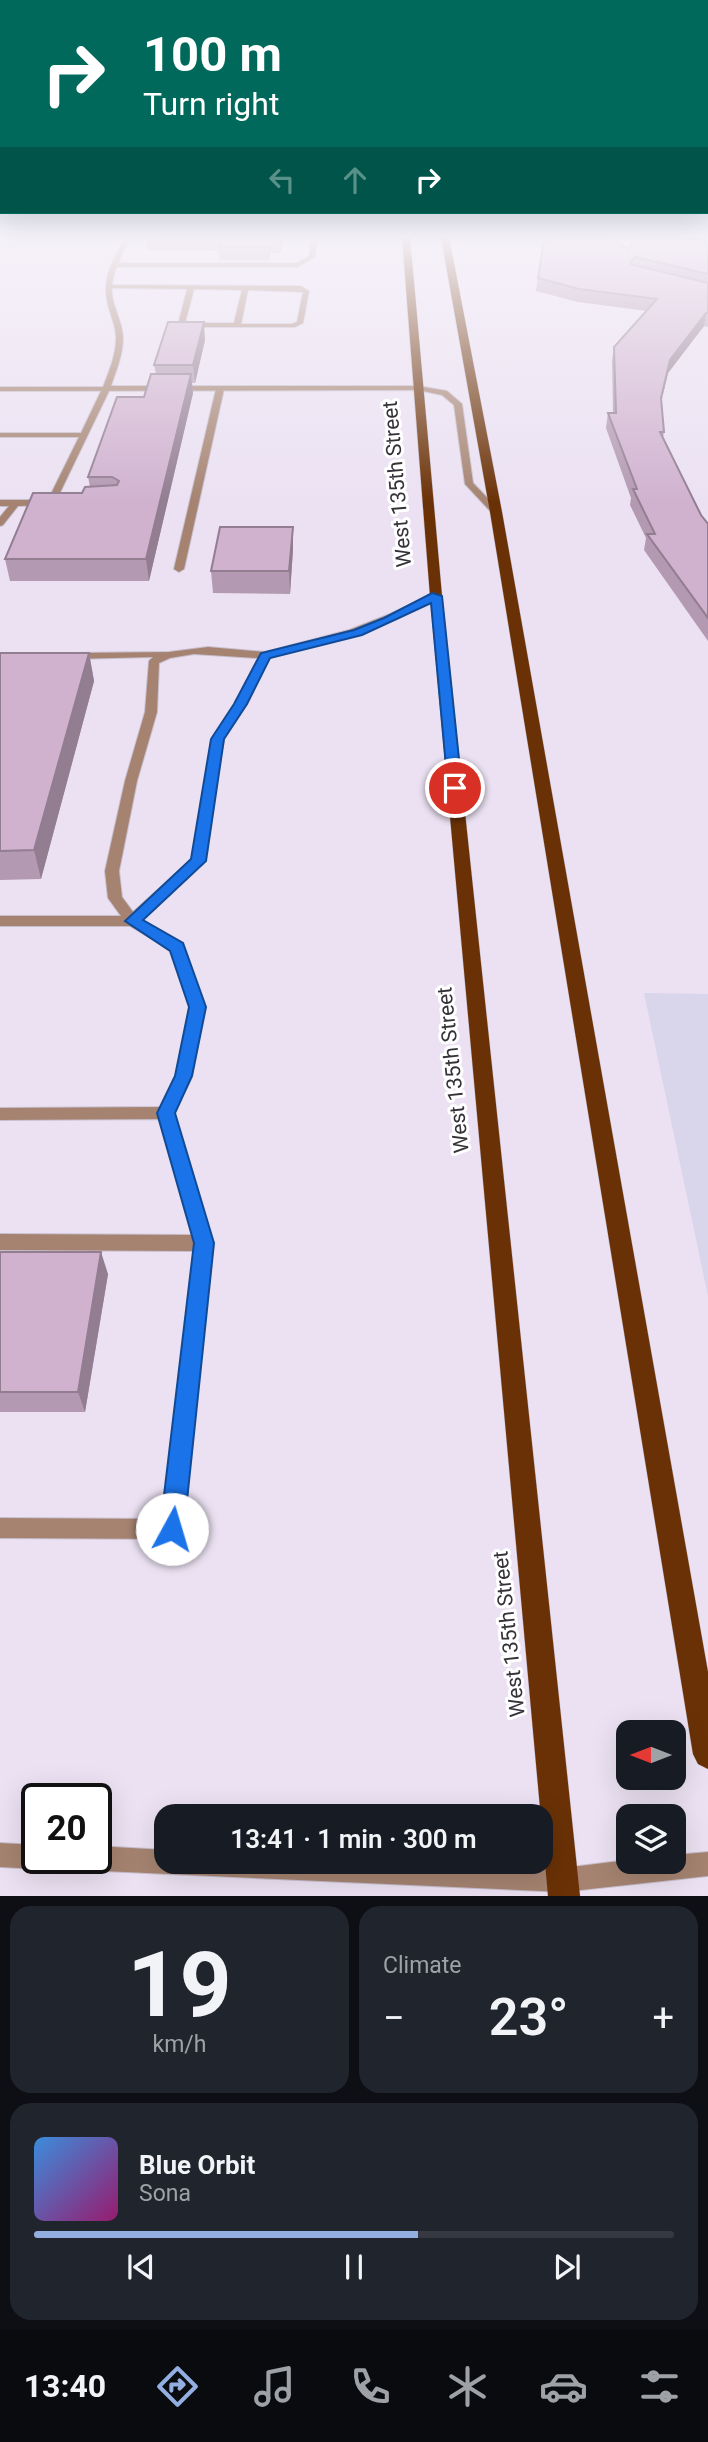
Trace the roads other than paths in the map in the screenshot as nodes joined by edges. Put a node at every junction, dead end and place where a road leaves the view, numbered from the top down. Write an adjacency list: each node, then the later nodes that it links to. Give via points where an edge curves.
1 (117, 325): 10 (street, via 119,352)
2 (208, 325): 6 (street)
3 (294, 325): 6 (street)
4 (413, 325): 8 (main road, West 135th Street)
5 (461, 325): 17 (main road)
6 (237, 326)
7 (220, 388): 8 (street); 10 (street); 19 (street)
8 (418, 388): 17 (street, via 444,393 458,404 469,485); 20 (main road, West 135th Street)
9 (0, 389): 10 (street)
10 (106, 389): 12 (street)
11 (0, 435): 12 (street)
12 (82, 435): 15 (street)
13 (0, 503): 14 (street)
14 (16, 503): 15 (street); 18 (street)
15 (51, 503): 16 (street)
16 (64, 503)
17 (496, 513): 31 (main road)
18 (0, 523)
19 (179, 569)
20 (436, 596): 22 (street, via 358,633); 36 (main road, West 135th Street)
21 (166, 654): 22 (street, via 207,650); 23 (street); 25 (street, via 155,661 151,712 112,871 115,898)
22 (265, 655): 25 (street, via 218,739 198,861)
23 (55, 656)
24 (0, 921): 25 (street)
25 (132, 921): 26 (street, via 177,947 198,1007 184,1076)
26 (166, 1113): 27 (street); 29 (street)
27 (0, 1114)
28 (0, 1242): 29 (street)
29 (204, 1243): 30 (street, via 172,1529)
30 (0, 1528)
31 (708, 1754)
32 (0, 1855): 33 (street)
33 (21, 1856)
34 (112, 1860): 36 (street)
35 (708, 1864): 36 (street)
36 (564, 1888)

